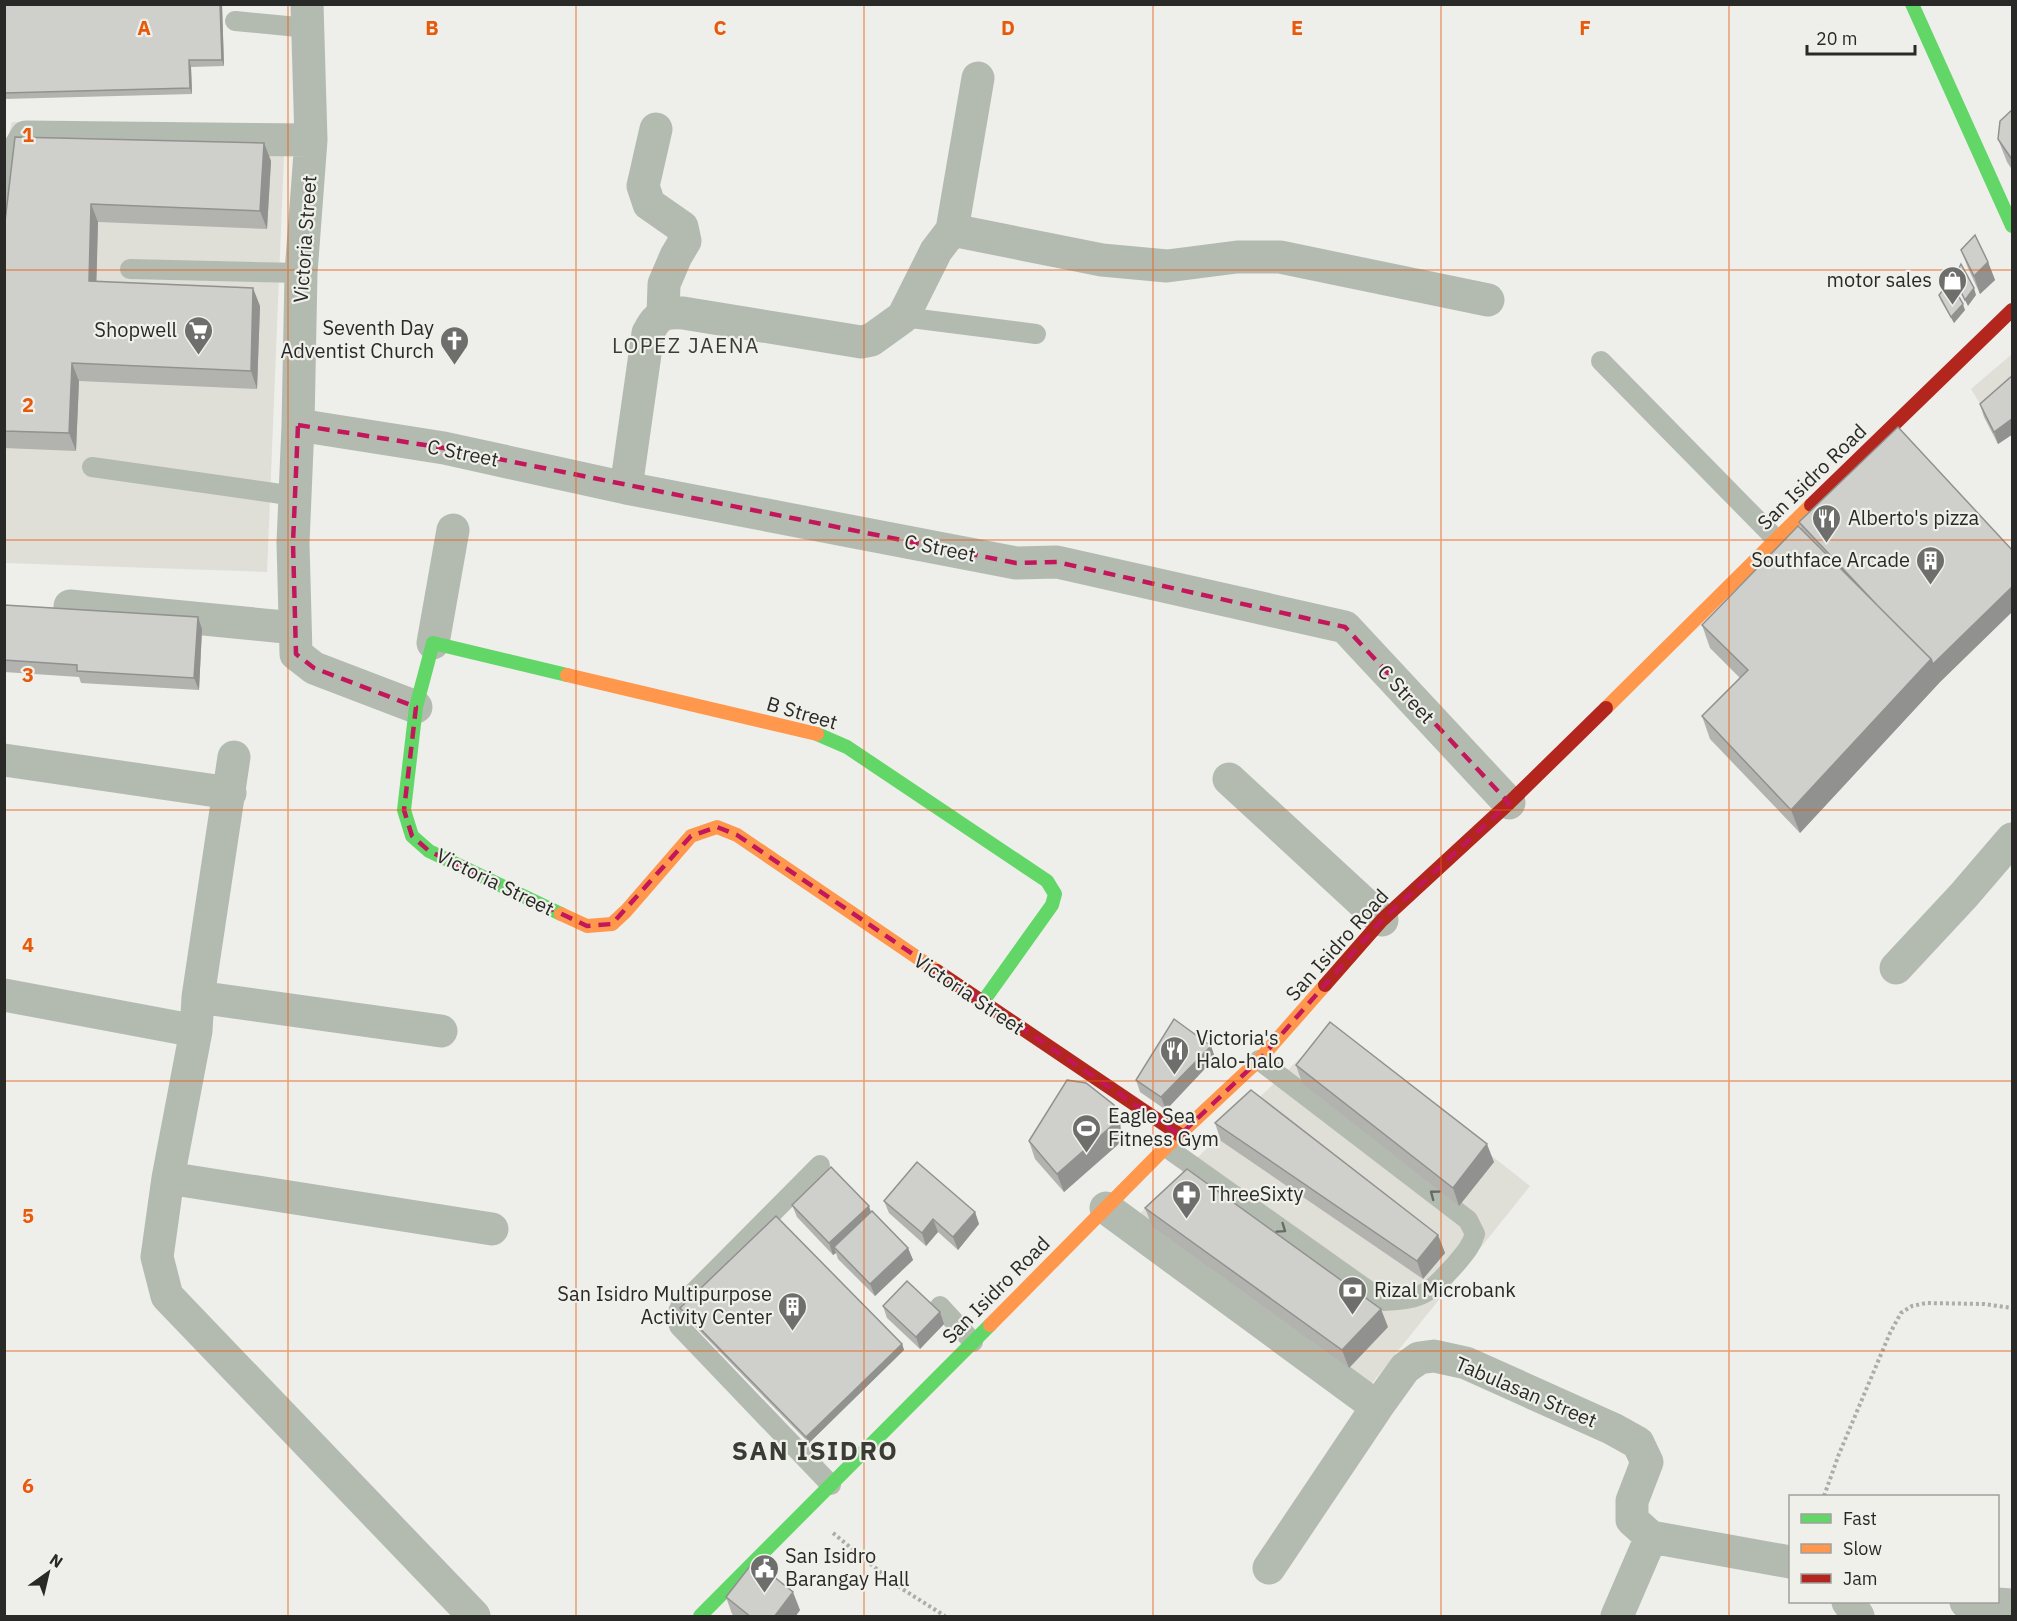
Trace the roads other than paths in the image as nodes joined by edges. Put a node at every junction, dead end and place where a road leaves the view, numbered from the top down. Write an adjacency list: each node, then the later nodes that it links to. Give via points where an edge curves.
1 (1912, 4): 8 (street)
2 (307, 16): 3 (lane); 6 (street, Victoria Street)
3 (235, 21)
4 (978, 78): 9 (street)
5 (656, 129): 14 (street, via 643,186 649,204 682,227 686,241 664,284)
6 (311, 140): 7 (street, via 26,137); 11 (street, Victoria Street)
7 (4, 190)
8 (2013, 226)
9 (952, 230): 12 (street, via 1102,260 1167,266 1237,257 1280,257); 15 (street, via 936,251)
10 (130, 269): 11 (lane)
11 (301, 273): 18 (street, Victoria Street)
12 (1488, 300)
13 (2013, 310): 19 (street, San Isidro Road)
14 (663, 314): 15 (street, via 683,313 861,342 871,340); 22 (street, via 648,333)
15 (903, 316): 16 (lane)
16 (1036, 334)
17 (1602, 361): 27 (lane)
18 (298, 425): 22 (street, C Street, via 444,448); 23 (street, Victoria Street)
19 (1864, 453): 21 (lane); 24 (street, San Isidro Road)
20 (92, 467): 23 (lane)
21 (1879, 468)
22 (626, 488): 36 (street, C Street, via 1016,563 1058,562 1345,627)
23 (295, 496): 29 (street, Victoria Street)
24 (1810, 506): 25 (lane); 27 (street, San Isidro Road)
25 (1826, 520)
26 (453, 530): 30 (street)
27 (1776, 539): 36 (street, San Isidro Road)
28 (70, 606): 29 (street)
29 (295, 628): 31 (street, Victoria Street, via 296,654 314,668)
30 (433, 643): 31 (street); 42 (street, B Street, via 820,735 848,747 1047,881 1055,894 1052,905)
31 (416, 707): 42 (street, Victoria Street, via 404,810 412,836 429,851 587,926 604,925 612,924 626,911 691,836 717,827 737,836)
32 (234, 757): 35 (street)
33 (4, 760): 35 (street)
34 (1229, 779): 38 (street)
35 (230, 793): 41 (street)
36 (1509, 803): 38 (street, San Isidro Road)
37 (2013, 839): 39 (street)
38 (1382, 920): 45 (street, San Isidro Road)
39 (1896, 968)
40 (4, 995): 43 (street)
41 (198, 997): 43 (street); 44 (street)
42 (982, 1003): 46 (street, Victoria Street)
43 (196, 1031): 48 (street)
44 (441, 1031)
45 (1259, 1060): 46 (street, San Isidro Road); 46 (lane, one-way to 45, via 1383,1301 1408,1300 1431,1290 1471,1247 1475,1234 1468,1220)
46 (1173, 1141): 49 (street, San Isidro Road)
47 (820, 1165): 54 (lane, via 681,1305 676,1316 679,1326)
48 (168, 1178): 50 (street); 61 (street, via 157,1257 167,1296)
49 (1106, 1208): 52 (street, San Isidro Road); 53 (street)
50 (492, 1229)
51 (940, 1306): 52 (lane)
52 (973, 1342): 54 (street, San Isidro Road)
53 (1377, 1407): 55 (street, Tabulasan Street, via 1405,1368 1419,1358 1434,1356 1466,1363 1613,1429 1638,1443 1647,1462 1632,1502 1632,1520); 57 (street, Tabulasan Street)
54 (831, 1485): 62 (street, San Isidro Road)
55 (1651, 1537): 56 (street); 63 (street)
56 (1789, 1562)
57 (1269, 1568)
58 (1849, 1603): 64 (street)
59 (1982, 1603): 60 (street)
60 (2013, 1605)
61 (474, 1617)
62 (700, 1617)
63 (1617, 1617)
64 (1858, 1617)

